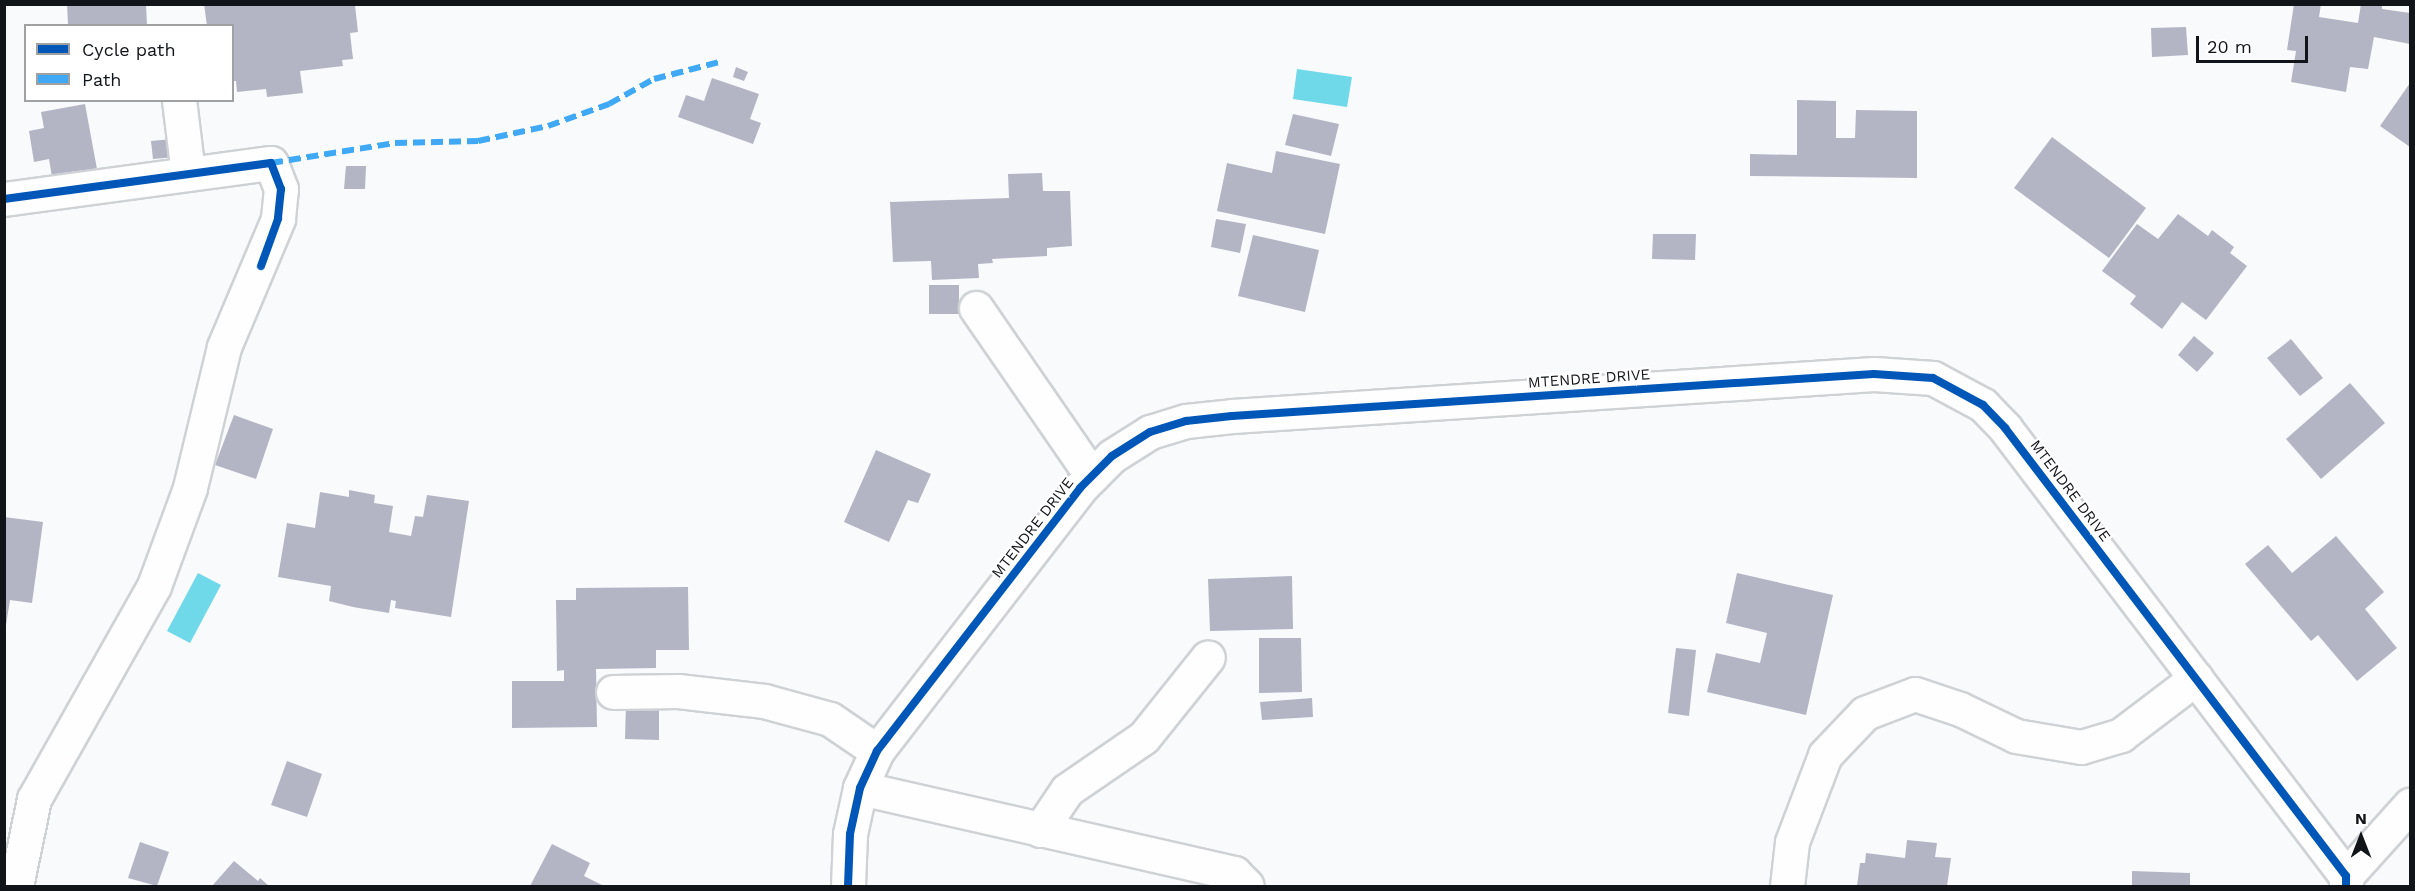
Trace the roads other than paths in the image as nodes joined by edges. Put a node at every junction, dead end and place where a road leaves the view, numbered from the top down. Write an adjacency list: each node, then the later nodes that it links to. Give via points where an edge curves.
1 (179, 102): 2 (street)
2 (188, 173): 3 (street); 14 (street, via 271,163 281,189 279,209 261,266 224,347 190,488 154,586 34,799)
3 (4, 199)
4 (976, 308): 5 (street)
5 (1092, 476): 7 (street, MTENDRE DRIVE, via 1112,456 1150,432 1186,421 1874,374 1933,378 1983,405 2005,428); 9 (street, MTENDRE DRIVE)
6 (1208, 657): 12 (street, via 1144,737 1067,790)
7 (2196, 678): 13 (street, MTENDRE DRIVE); 17 (street, via 2121,735 2081,747 2016,736 1960,709 1915,694 1865,713 1825,755 1792,842)
8 (613, 692): 9 (street, via 678,692 764,701 830,719)
9 (878, 751): 10 (street, MTENDRE DRIVE)
10 (860, 788): 12 (street); 15 (street, MTENDRE DRIVE, via 850,834)
11 (2410, 805): 13 (street)
12 (1040, 830): 16 (street, via 1234,873)
13 (2346, 881)
14 (16, 886)
15 (848, 886)
16 (1247, 886)
17 (1787, 886)

